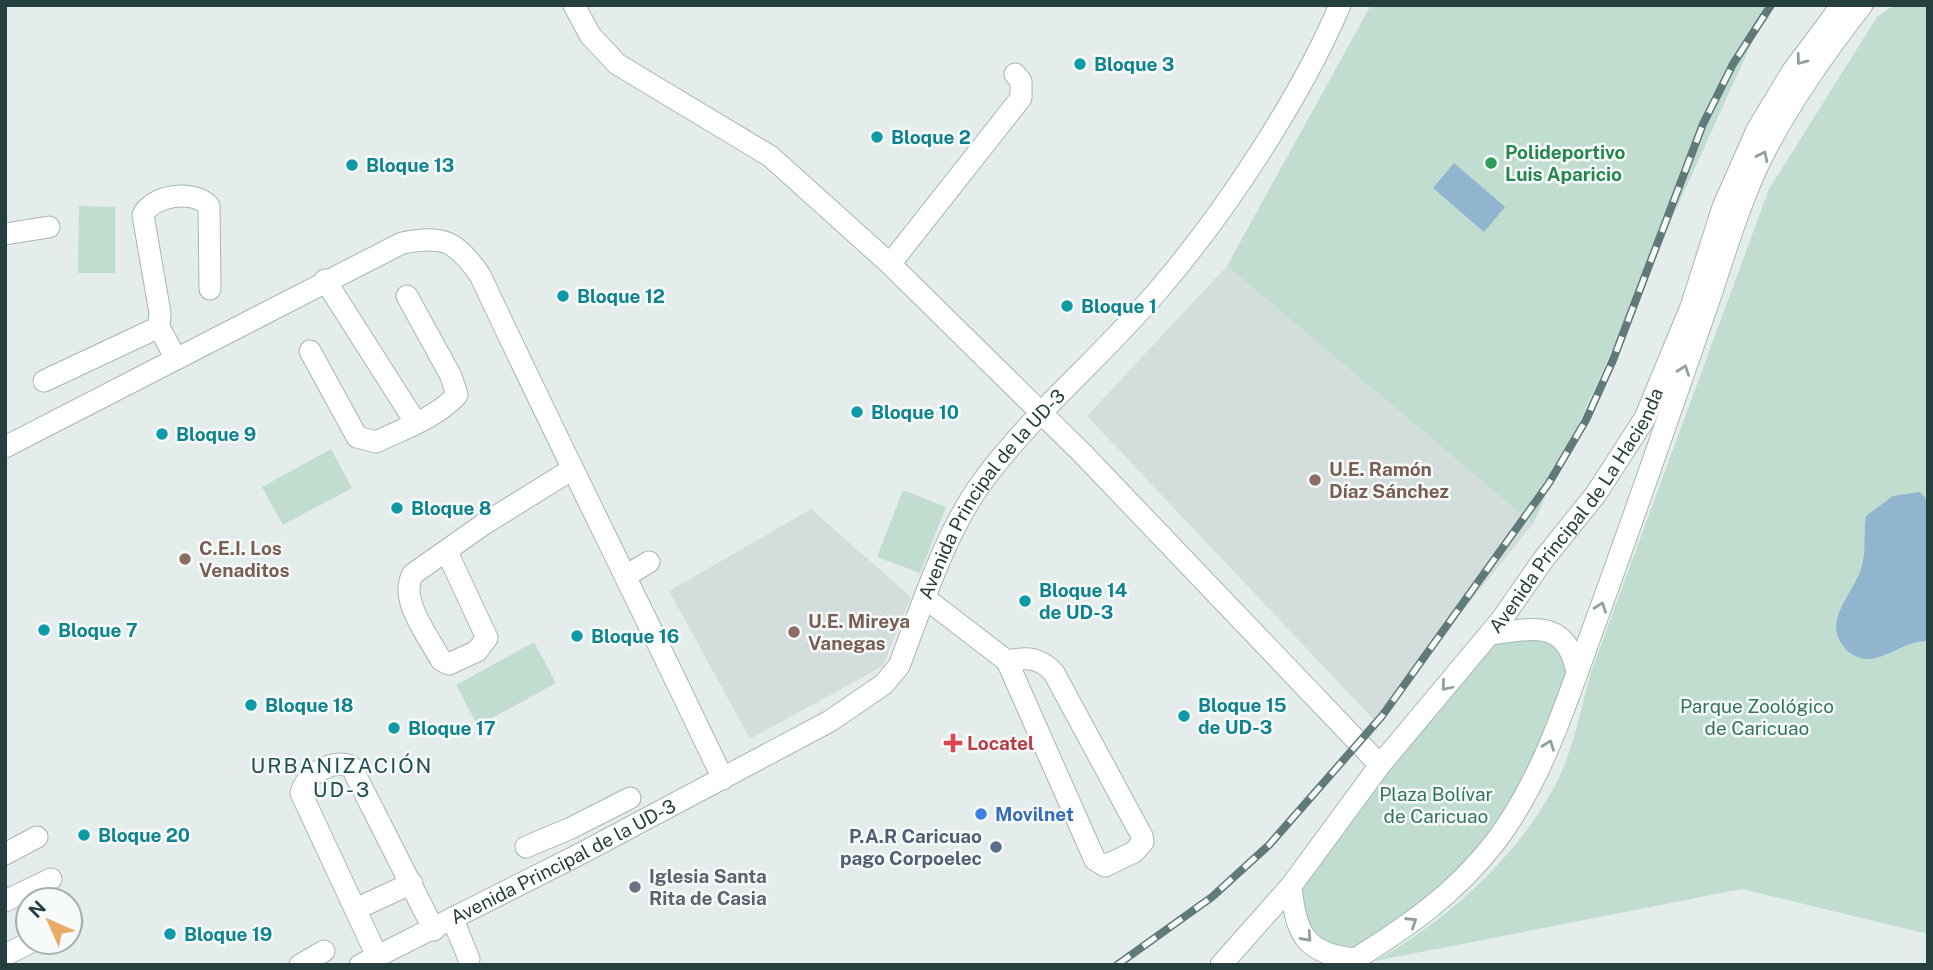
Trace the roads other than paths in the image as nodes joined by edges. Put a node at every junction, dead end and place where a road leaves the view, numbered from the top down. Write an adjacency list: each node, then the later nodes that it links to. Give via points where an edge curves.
1 (575, 5): 8 (street, via 590,35 617,64 771,156)
2 (1340, 5): 16 (street, Avenida Principal de la UD-3, via 1292,97 1242,162 1234,192 1161,288)
3 (1842, 5): 24 (street, Avenida Principal de La Hacienda, one-way to 24, via 1792,72 1757,130 1723,207 1691,307 1645,418 1596,494)
4 (1862, 5): 26 (street, Avenida Principal de La Hacienda, one-way to 4, via 1744,196 1796,98)
5 (1015, 74): 8 (street, via 1021,81 1021,99)
6 (49, 227): 7 (street)
7 (5, 234)
8 (890, 264): 16 (street)
9 (325, 280): 14 (street); 17 (street); 19 (street, via 402,243 428,238 451,243 480,275)
10 (210, 289): 12 (street, via 209,206 195,197 156,199 147,205 143,215)
11 (407, 296): 17 (street, via 452,376 457,395)
12 (159, 327): 14 (street); 15 (street)
13 (310, 351): 17 (street, via 357,437 376,442)
14 (176, 359): 18 (street)
15 (44, 381)
16 (1041, 415): 23 (street, Avenida Principal de la UD-3, via 985,478 960,517); 29 (street)
17 (416, 423)
18 (5, 447)
19 (571, 470): 20 (street); 22 (street)
20 (447, 552): 20 (street, via 487,638 477,651 449,664 441,660 408,596 407,584 413,574)
21 (649, 562): 22 (street)
22 (627, 575): 30 (street)
23 (925, 598): 25 (street); 30 (street, Avenida Principal de la UD-3, via 899,666 884,684 830,721)
24 (1490, 634): 26 (street, via 1549,630 1573,650); 29 (street, Avenida Principal de La Hacienda, one-way to 29)
25 (1007, 661): 27 (street, via 1034,658 1044,662); 28 (street)
26 (1577, 672): 45 (street, Avenida Principal de La Hacienda, one-way to 26, via 1437,905 1498,839 1541,767)
27 (1063, 692): 28 (street); 28 (street, via 1142,836 1139,849 1113,864 1105,866 1095,860)
28 (1026, 699)
29 (1380, 765): 39 (street, Avenida Principal de La Hacienda)
30 (723, 779): 35 (street, Avenida Principal de la UD-3)
31 (629, 798): 32 (street)
32 (571, 828): 34 (street); 35 (street)
33 (37, 838): 36 (street)
34 (526, 847)
35 (582, 853): 42 (street, Avenida Principal de la UD-3)
36 (5, 855)
37 (51, 879): 40 (street)
38 (412, 883): 41 (street); 41 (street, via 351,766 336,763 310,776 302,793); 42 (street)
39 (1292, 886): 45 (street, one-way to 45, via 1297,927 1315,947); 48 (street, Avenida Principal de La Hacienda)
40 (5, 901)
41 (356, 909): 44 (street)
42 (444, 925): 44 (street, Avenida Principal de la UD-3); 46 (street)
43 (324, 951): 47 (street)
44 (369, 960)
45 (1350, 962)
46 (473, 963)
47 (300, 965)
48 (1221, 965)

